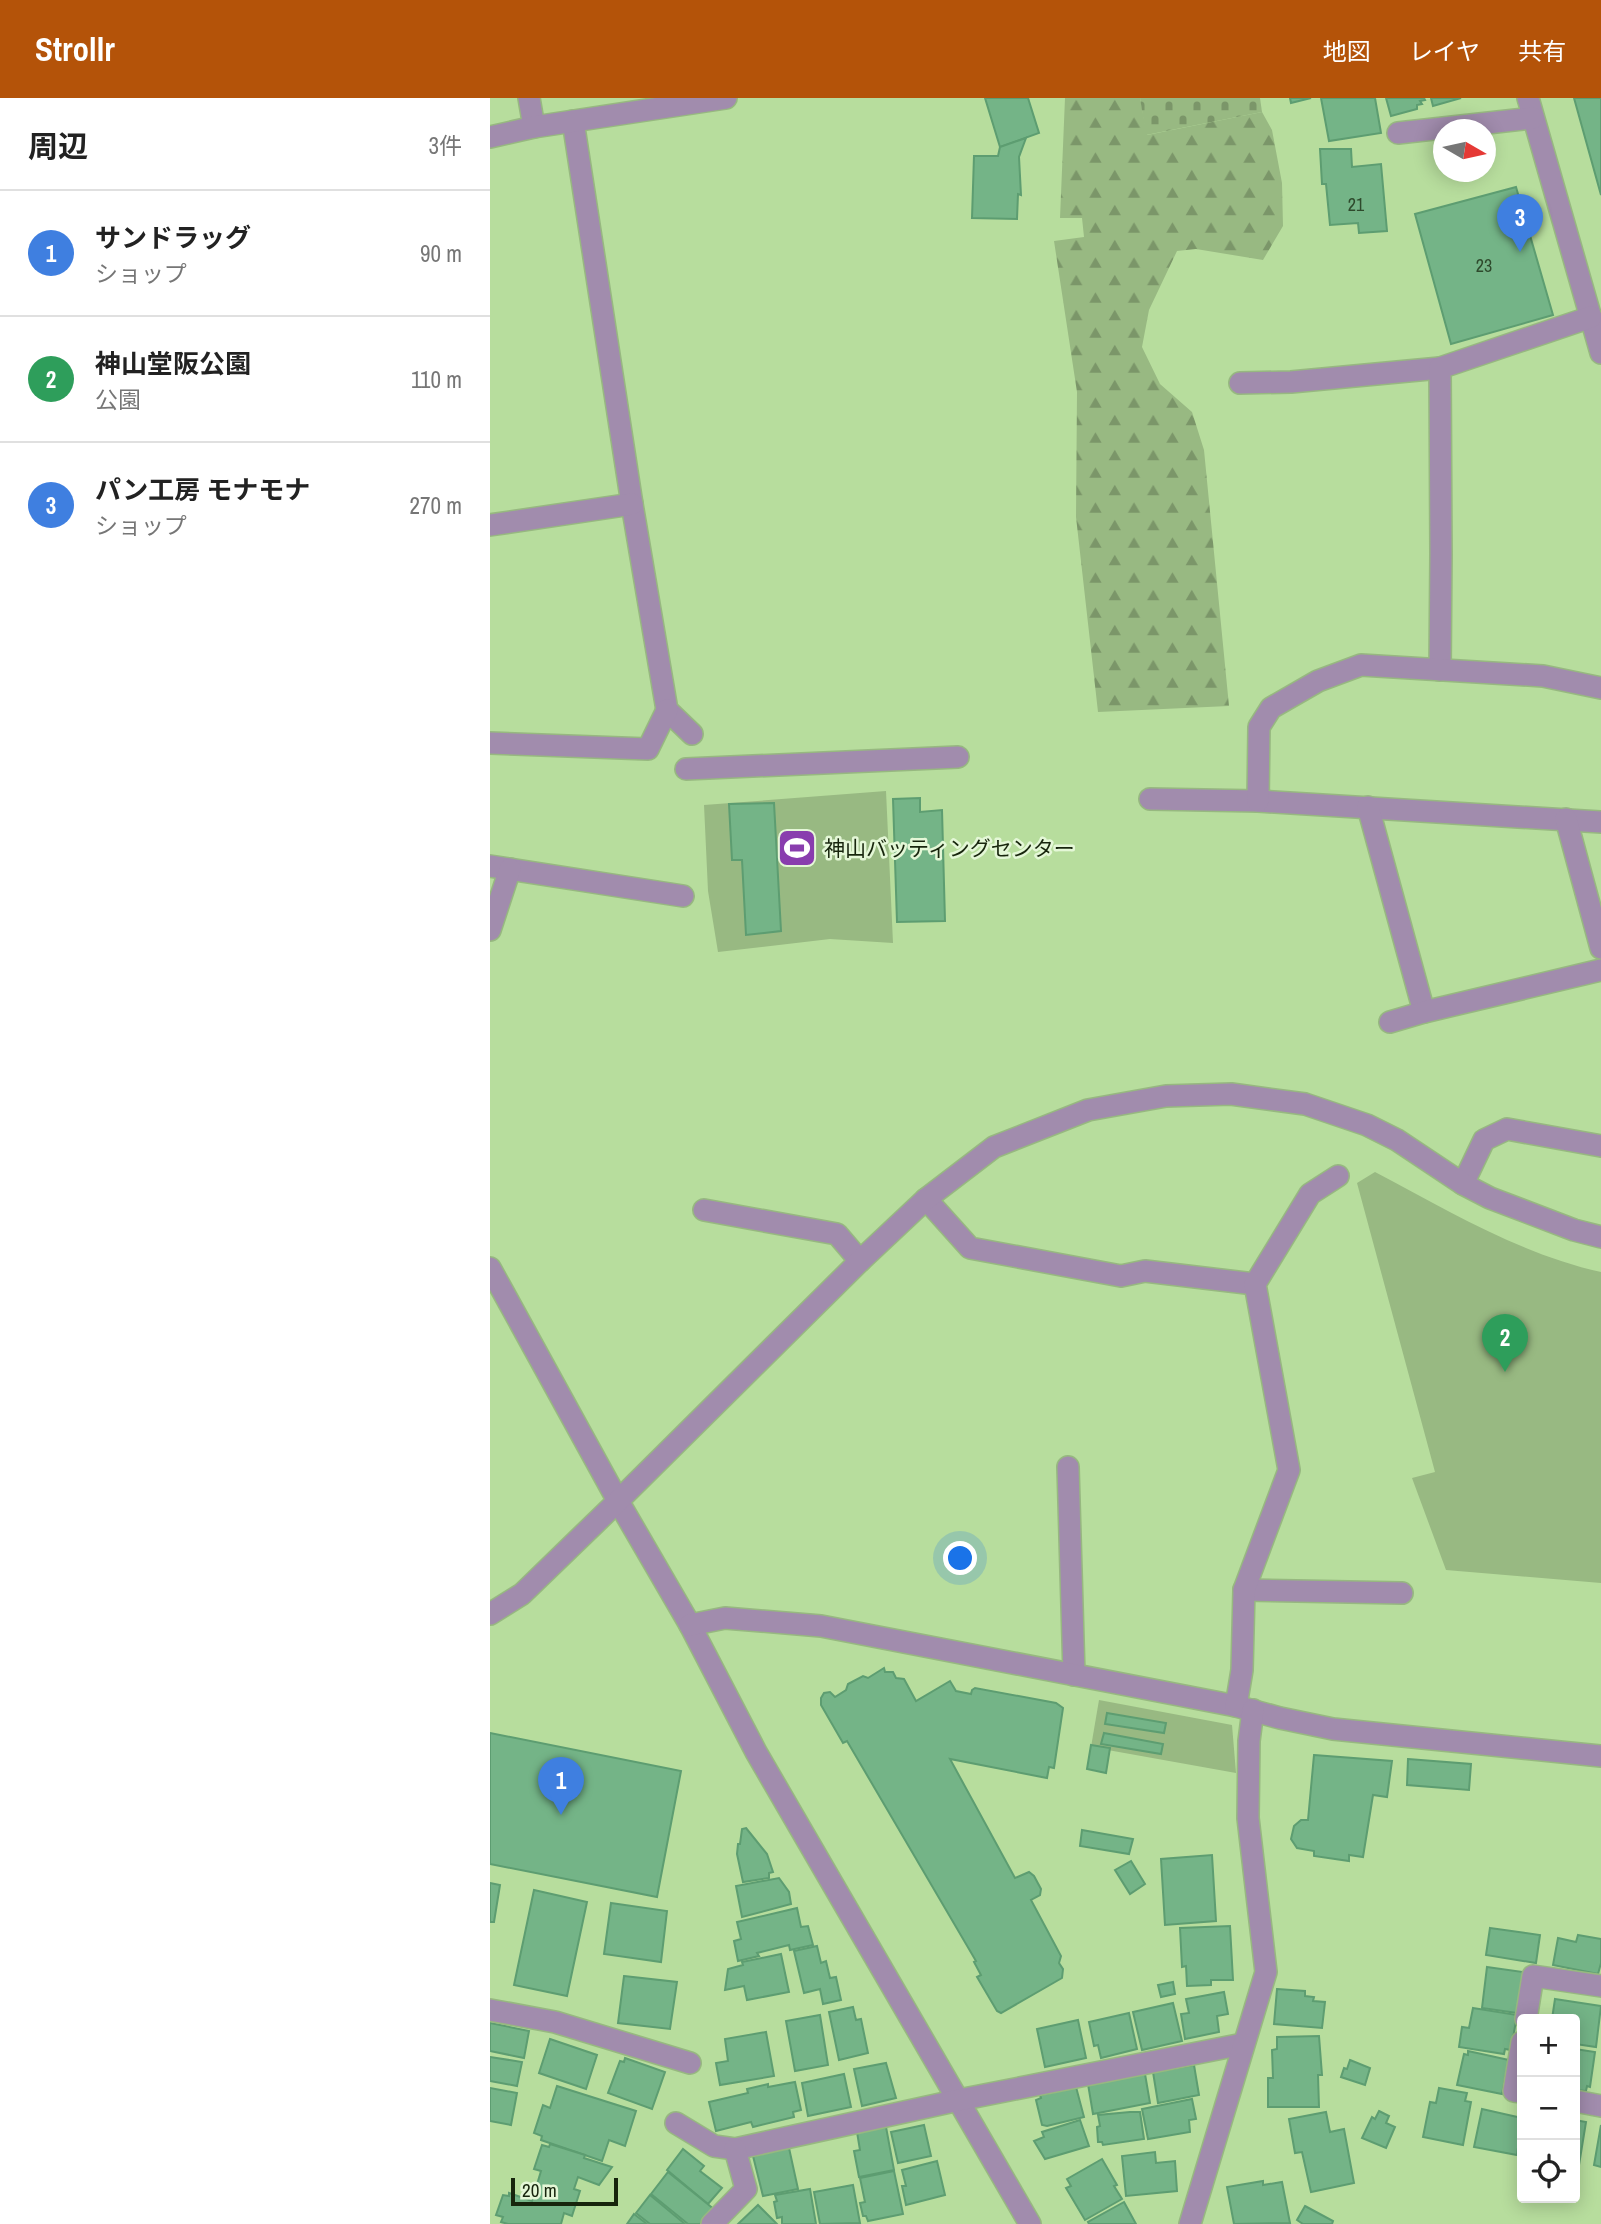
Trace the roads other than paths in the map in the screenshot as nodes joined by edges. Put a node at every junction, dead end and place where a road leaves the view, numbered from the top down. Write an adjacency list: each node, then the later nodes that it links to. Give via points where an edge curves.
1 (529, 98): 5 (street)
2 (726, 98): 4 (street)
3 (1531, 108): 6 (street); 8 (street)
4 (573, 121): 5 (street); 12 (street)
5 (534, 127): 7 (street)
6 (1398, 133)
7 (490, 137)
8 (1591, 317): 9 (street); 10 (street)
9 (1601, 353)
10 (1440, 368): 11 (street); 14 (street)
11 (1240, 383)
12 (632, 504): 13 (street); 16 (street)
13 (490, 525)
14 (1440, 670): 15 (street, via 1543,676); 22 (street, via 1361,665 1318,681 1271,708 1259,727)
15 (1601, 688)
16 (667, 710): 17 (street); 18 (street, via 648,750)
17 (692, 734)
18 (490, 743)
19 (957, 757): 20 (street)
20 (686, 769)
21 (1150, 799): 22 (street)
22 (1258, 801): 23 (street)
23 (1368, 807): 24 (street); 31 (street)
24 (1566, 819): 25 (street); 29 (street)
25 (1601, 821)
26 (500, 868): 27 (street); 28 (street)
27 (683, 896)
28 (490, 930)
29 (1601, 948)
30 (1601, 970): 31 (street)
31 (1424, 1012): 32 (street)
32 (1390, 1022)
33 (1601, 1146): 35 (street, via 1507,1129 1483,1140)
34 (1338, 1176): 41 (street, via 1310,1194)
35 (1463, 1184): 36 (street, via 1367,1125 1305,1104 1218,1094 1166,1096 1088,1110 994,1147); 38 (street)
36 (926, 1199): 39 (street); 41 (street, via 970,1248 1121,1276 1145,1271)
37 (704, 1210): 39 (street, via 837,1234)
38 (1601, 1237)
39 (860, 1261): 43 (street)
40 (490, 1268): 43 (street)
41 (1255, 1284): 44 (street, via 1289,1470)
42 (1068, 1468): 48 (street)
43 (618, 1501): 46 (street, via 522,1594); 47 (street)
44 (1244, 1590): 45 (street); 49 (street)
45 (1402, 1594)
46 (490, 1614)
47 (690, 1625): 48 (street, via 725,1618 821,1626); 58 (street, via 756,1752)
48 (1074, 1675): 49 (street)
49 (1245, 1708): 50 (street, via 1333,1729); 54 (street, via 1248,1818 1266,1972)
50 (1601, 1756)
51 (1601, 1986): 53 (street, via 1533,1976)
52 (490, 2011): 55 (street, via 555,2022)
53 (1527, 2014)
54 (1243, 2044): 58 (street); 65 (street)
55 (690, 2063)
56 (1517, 2073): 57 (street)
57 (1517, 2091)
58 (959, 2100): 62 (street); 64 (street)
59 (1580, 2102): 60 (street)
60 (1601, 2106)
61 (676, 2123): 62 (street, via 714,2146)
62 (734, 2149): 63 (street, via 746,2189)
63 (712, 2224)
64 (1030, 2224)
65 (1190, 2224)

